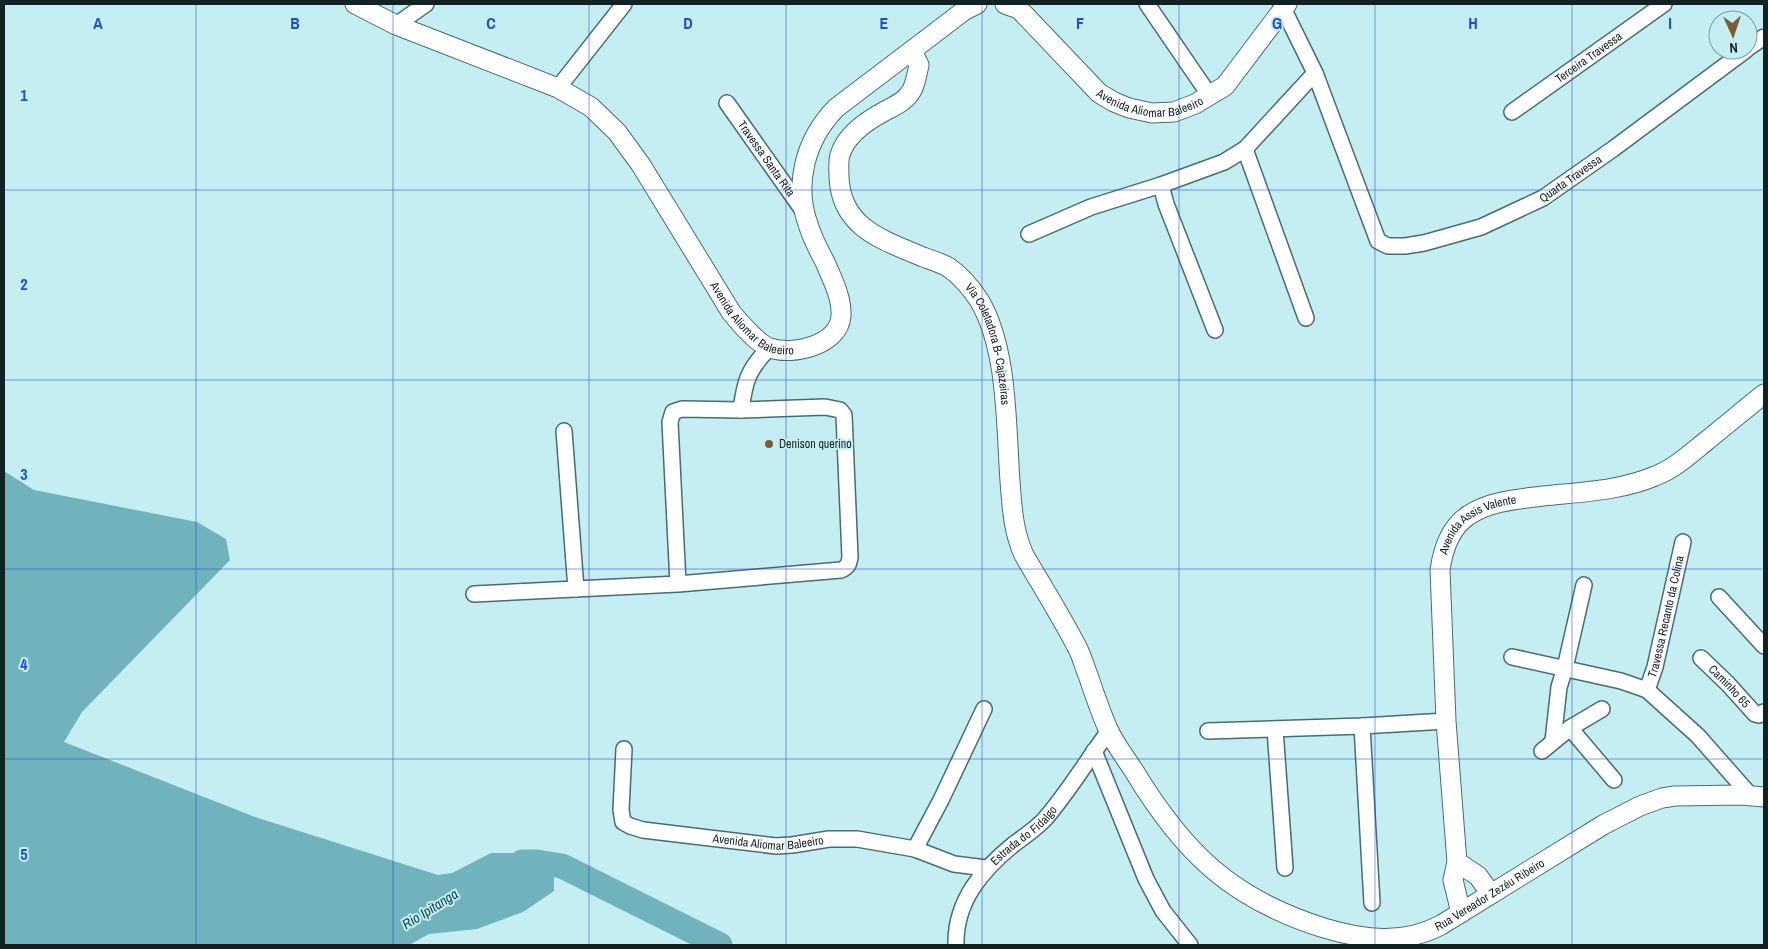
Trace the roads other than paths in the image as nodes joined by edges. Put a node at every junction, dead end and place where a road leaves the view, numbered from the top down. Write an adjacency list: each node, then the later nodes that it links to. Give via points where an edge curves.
1 (355, 4): 9 (main road, Avenida Aliomar Baleeiro)
2 (426, 4): 9 (street)
3 (624, 4): 13 (street)
4 (977, 4): 10 (main road, Avenida Aliomar Baleeiro, via 965,10)
5 (1005, 4): 14 (main road, Avenida Aliomar Baleeiro, via 1019,9 1089,84 1114,102 1152,112 1174,112)
6 (1147, 4): 14 (street)
7 (1664, 4): 16 (street, Terceira Travessa)
8 (1284, 5): 12 (street); 14 (main road, Avenida Aliomar Baleeiro, via 1226,86)
9 (396, 25): 13 (main road, Avenida Aliomar Baleeiro)
10 (916, 57): 19 (main road, Avenida Aliomar Baleeiro, via 836,108 820,128 812,141 802,175); 38 (main road, Via Coletadora B- Cajazeiras, via 911,91 901,102 873,117 854,133 840,154 844,203 859,224 873,234 947,267 973,291 981,304 997,344 1017,539 1078,649)
11 (1732, 60): 12 (street, Quarta Travessa, via 1543,198 1482,227 1404,246 1378,242)
12 (1315, 73): 17 (street)
13 (558, 88): 23 (main road, Avenida Aliomar Baleeiro, via 591,107 616,132 641,165 731,312)
14 (1210, 96)
15 (727, 103): 19 (street, Travessa Santa Rita)
16 (1512, 112)
17 (1245, 149): 18 (street, via 1224,162); 21 (street)
18 (1161, 185): 20 (street, via 1091,207); 22 (street)
19 (805, 213): 23 (main road, Avenida Aliomar Baleeiro, via 835,284 841,317 833,336 823,343)
20 (1029, 234)
21 (1306, 318)
22 (1215, 330)
23 (762, 355): 25 (street, via 746,379)
24 (1764, 394): 42 (main road, Avenida Assis Valente, via 1672,468 1654,477 1605,490 1496,504 1473,512 1456,527 1442,552 1440,570)
25 (741, 410): 28 (street, via 682,409 671,416); 28 (street, via 825,407 840,410 844,415 849,564 841,570)
26 (564, 431): 30 (street)
27 (1683, 542): 37 (street, Travessa Recanto da Colina)
28 (678, 584): 30 (street)
29 (1584, 585): 36 (street)
30 (576, 589): 31 (street)
31 (474, 594)
32 (1719, 597): 33 (street)
33 (1764, 646)
34 (1512, 657): 36 (street, Travessa Recanto da Colina)
35 (1701, 658): 41 (street, Caminho 65)
36 (1565, 668): 37 (street, Travessa Recanto da Colina); 48 (street, via 1559,687)
37 (1647, 690): 53 (street, Travessa Recanto da Colina)
38 (1097, 701): 46 (main road, Rua Vereador Zezéu Ribeiro)
39 (984, 709): 54 (street)
40 (1602, 709): 44 (street)
41 (1761, 713)
42 (1446, 721): 43 (street); 55 (main road, Avenida Assis Valente)
43 (1362, 726): 45 (street); 59 (street)
44 (1570, 728): 48 (street); 52 (street)
45 (1275, 729): 47 (street); 57 (street)
46 (1109, 731): 50 (street, Estrada do Fidalgo); 60 (main road, Rua Vereador Zezéu Ribeiro, via 1176,834 1203,862 1255,899 1313,924 1362,938 1384,940 1429,932)
47 (1208, 731)
48 (1553, 741): 51 (street)
49 (624, 749): 54 (street, Avenida Aliomar Baleeiro, via 621,810 623,822 630,826 776,846 842,838)
50 (1094, 751): 56 (street, Estrada do Fidalgo, via 1043,821); 62 (street, via 1146,879 1163,911)
51 (1542, 751)
52 (1614, 780)
53 (1757, 796): 58 (main road, Rua Vereador Zezéu Ribeiro, via 1675,796 1650,802 1603,825)
54 (916, 849): 56 (street, Avenida Aliomar Baleeiro, via 954,864)
55 (1457, 862): 58 (main road, via 1478,876); 60 (main road, Avenida Assis Valente, via 1453,880)
56 (986, 868): 61 (street, Estrada do Fidalgo, via 960,910)
57 (1285, 868)
58 (1491, 894): 60 (main road, Rua Vereador Zezéu Ribeiro)
59 (1372, 903)
60 (1461, 913)
61 (956, 945)
62 (1190, 945)

